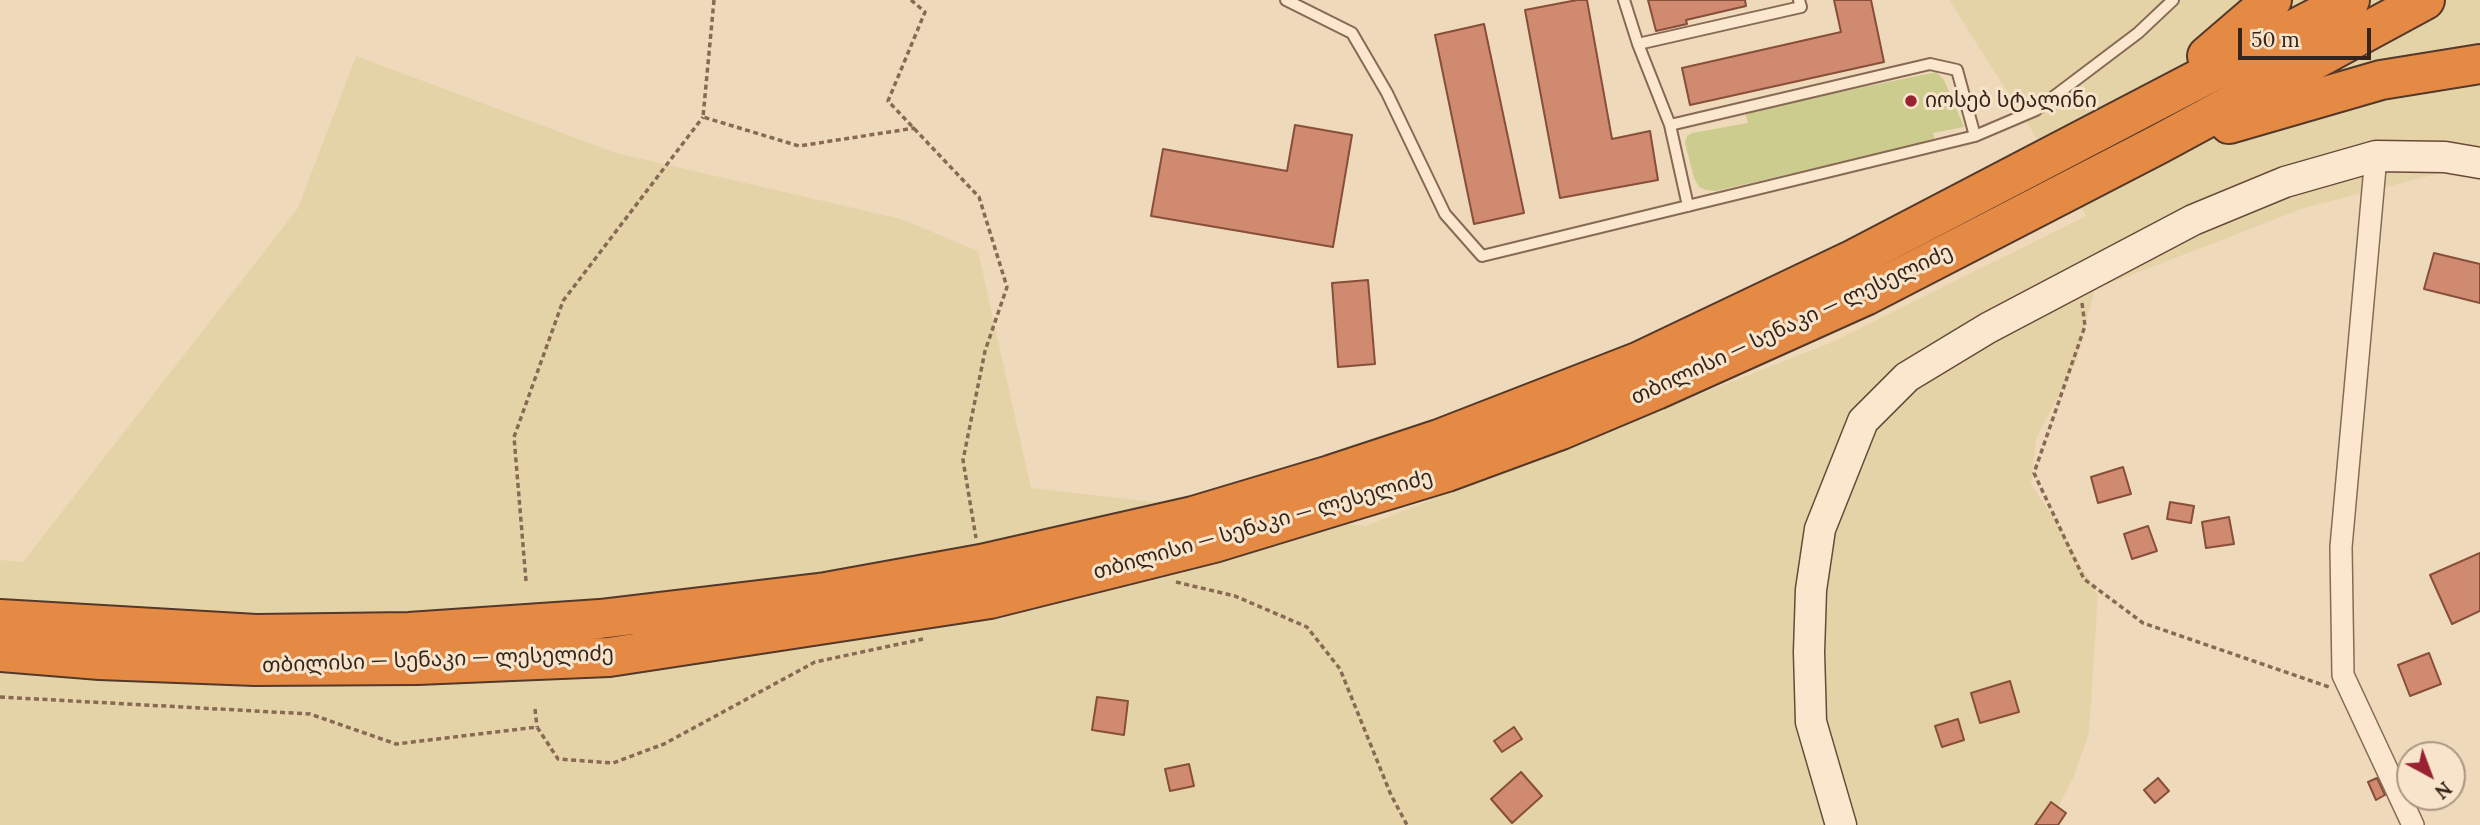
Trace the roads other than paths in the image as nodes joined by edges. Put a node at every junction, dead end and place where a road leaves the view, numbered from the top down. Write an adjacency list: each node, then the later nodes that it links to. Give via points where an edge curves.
1 (1286, 0): 16 (lane, via 1352,33 1387,93 1445,214 1482,256)
2 (1624, 0): 8 (lane)
3 (1799, 0): 8 (lane, via 1801,7)
4 (2173, 0): 12 (lane, via 2138,33 2036,110)
5 (2272, 0): 10 (highway)
6 (2350, 0): 10 (highway, თბილისი — სენაკი — ლესელიძე)
7 (2425, 0): 13 (highway, თბილისი — სენაკი — ლესელიძე)
8 (1639, 44): 11 (lane)
9 (2480, 64): 13 (highway, via 2381,80)
10 (2140, 109): 17 (highway, თბილისი — სენაკი — ლესელიძე, via 1850,261 1640,361 1439,439 1193,516 981,565 826,592 600,619 409,632 256,635)
11 (1671, 125): 12 (lane, via 1930,64 1957,70); 16 (lane)
12 (1975, 136): 16 (lane)
13 (2160, 144): 18 (highway, თბილისი — სენაკი — ლესელიძე, via 1866,296 1561,430 1447,472 1214,543 990,599 609,657 255,666)
14 (2376, 156): 15 (street, via 2445,157); 19 (street, via 2285,182 2193,220 1988,328 1907,377 1863,421 1820,528 1811,590 1811,722); 20 (street, via 2342,547 2343,675)
15 (2480, 163)
16 (1688, 206)
17 (0, 619)
18 (0, 652)
19 (1841, 825)
20 (2413, 825)

